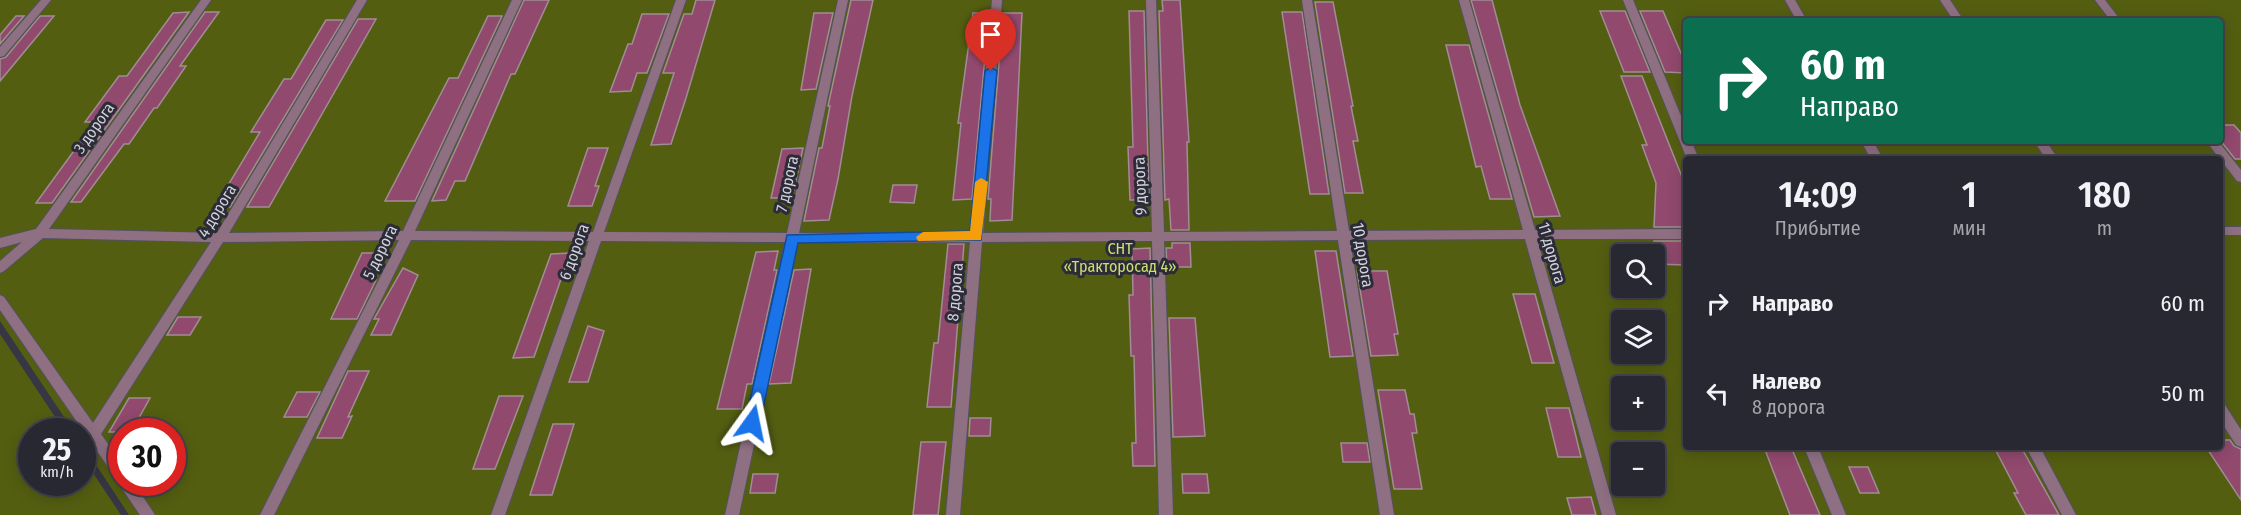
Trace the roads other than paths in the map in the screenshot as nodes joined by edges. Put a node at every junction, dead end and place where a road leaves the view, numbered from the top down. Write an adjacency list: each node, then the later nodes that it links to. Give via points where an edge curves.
1 (45, 0): 18 (street)
2 (206, 0): 24 (street, 3 дорога)
3 (362, 0): 31 (street, 4 дорога)
4 (517, 0): 28 (street, 5 дорога)
5 (681, 0): 32 (street, 6 дорога)
6 (843, 0): 33 (street, 7 дорога)
7 (997, 0): 29 (street, 8 дорога)
8 (1151, 0): 30 (street, 9 дорога)
9 (1307, 0): 25 (street, 10 дорога)
10 (1464, 0): 26 (street, 11 дорога)
11 (1628, 0): 19 (street)
12 (1790, 0): 15 (street)
13 (1945, 0): 16 (street)
14 (2100, 0): 17 (street)
15 (1800, 18)
16 (1957, 18)
17 (2114, 18)
18 (0, 54)
19 (1683, 135)
20 (2214, 144): 21 (street)
21 (2241, 178)
22 (2223, 231): 23 (street)
23 (2241, 231)
24 (39, 233): 31 (street); 34 (street); 35 (street, 3 дорога)
25 (1343, 234): 26 (street); 30 (street); 52 (street, 10 дорога)
26 (1530, 234): 27 (street); 53 (street, 11 дорога)
27 (1683, 234)
28 (407, 235): 31 (street); 32 (street); 47 (street, 5 дорога)
29 (976, 236): 30 (street); 33 (street); 50 (street, 8 дорога)
30 (1158, 237): 51 (street, 9 дорога)
31 (220, 238): 39 (street, 4 дорога)
32 (597, 238): 33 (street); 48 (street, 6 дорога)
33 (792, 238): 49 (street, 7 дорога)
34 (0, 243)
35 (0, 268)
36 (0, 300): 38 (street)
37 (2223, 414): 41 (street)
38 (81, 418)
39 (96, 430)
40 (96, 439): 44 (street)
41 (2241, 441)
42 (1812, 450): 54 (street)
43 (2035, 450): 55 (street)
44 (108, 456)
45 (135, 496): 46 (street)
46 (148, 515)
47 (267, 515)
48 (498, 515)
49 (732, 515)
50 (953, 515)
51 (1166, 515)
52 (1387, 515)
53 (1609, 515)
54 (1839, 515)
55 (2069, 515)

